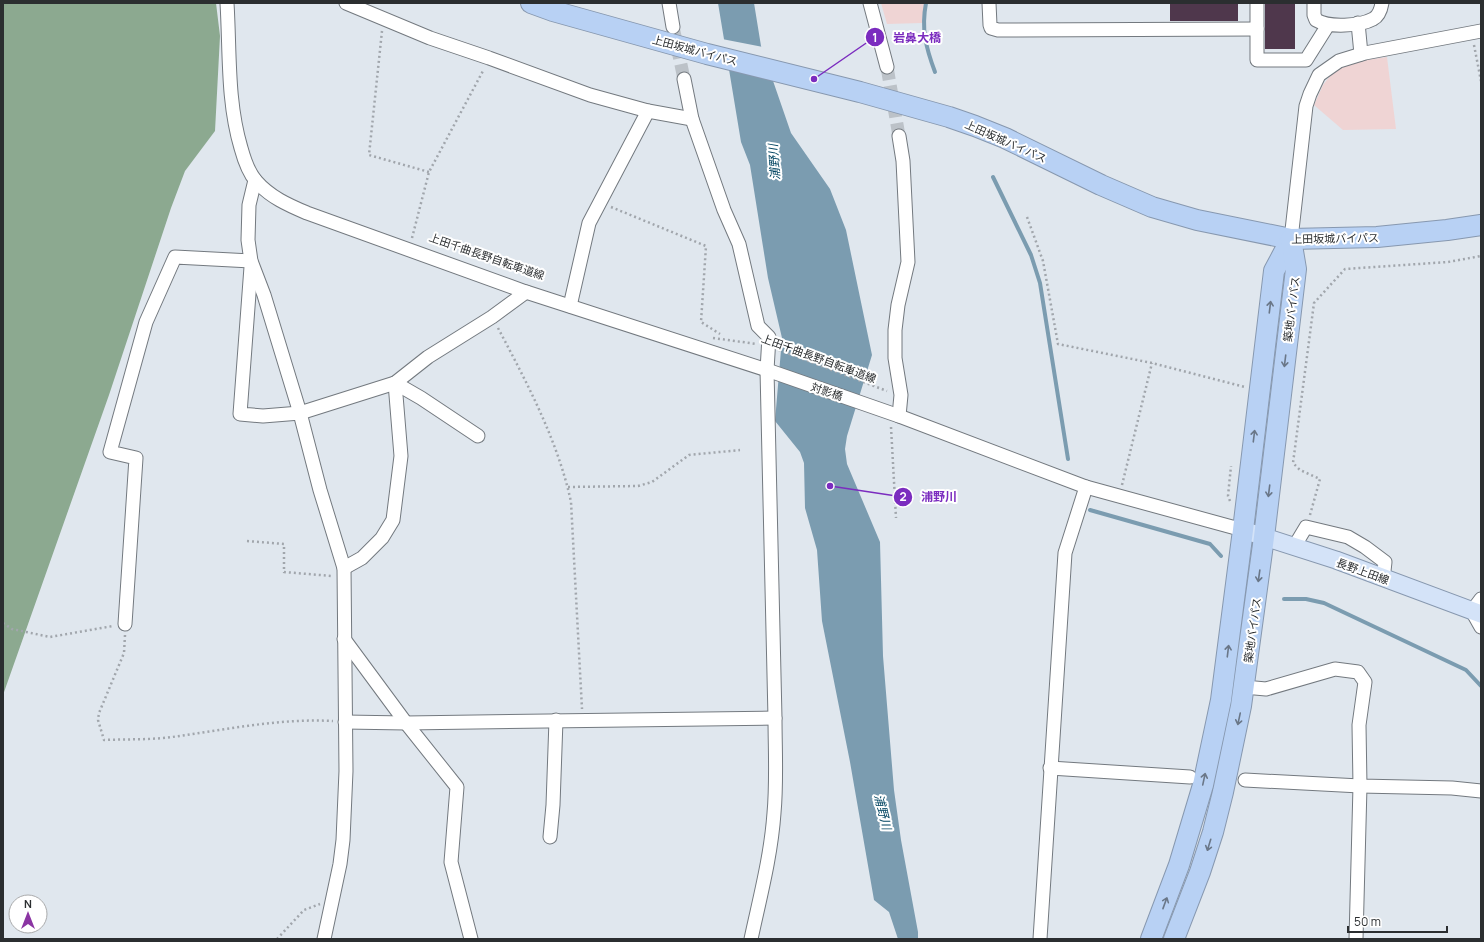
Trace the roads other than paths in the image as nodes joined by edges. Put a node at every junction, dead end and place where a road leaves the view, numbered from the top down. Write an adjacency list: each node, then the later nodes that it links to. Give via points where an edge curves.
1 (227, 3): 21 (street, 対影橋, via 233,112 245,161)
2 (346, 3): 18 (street, via 430,38 590,95)
3 (532, 3): 23 (highway, 上田坂城バイパス, via 707,54 943,115 1005,138 1152,207 1197,220)
4 (669, 3): 12 (street)
5 (870, 3): 16 (street)
6 (989, 3): 13 (street, via 990,25 991,28 998,30)
7 (1258, 3): 13 (street)
8 (1314, 3): 11 (street, via 1316,20)
9 (1382, 3): 10 (street, via 1374,19)
10 (1358, 23): 11 (street); 15 (street)
11 (1328, 25): 13 (street, via 1306,60 1257,60)
12 (673, 27)
13 (1257, 29)
14 (1477, 32): 15 (street)
15 (1361, 54): 23 (street, via 1339,61 1319,75 1310,94 1305,112)
16 (887, 67)
17 (684, 79): 19 (street)
18 (648, 111): 19 (street); 26 (street, via 588,223)
19 (692, 119): 27 (street, via 724,210 739,244 758,326 769,337 772,348)
20 (899, 136): 30 (street, via 903,161 908,262 895,330 895,358 901,396)
21 (256, 180): 24 (street, via 249,205 248,240); 25 (street, 対影橋, via 280,201 307,213)
22 (1481, 224): 23 (highway, 上田坂城バイパス, via 1377,237)
23 (1291, 239): 33 (highway, 築地バイパス, one-way to 23, via 1274,271); 34 (highway, 築地バイパス, one-way to 34, via 1296,269)
24 (251, 261): 29 (street); 29 (street, via 240,414 263,416); 39 (street, via 175,257 146,322 110,452 136,458)
25 (526, 292): 26 (street, 対影橋); 28 (street, via 492,317 428,357)
26 (570, 306): 27 (street, 対影橋)
27 (770, 371): 30 (street, 対影橋); 43 (street)
28 (394, 383): 29 (street); 31 (street, via 422,398); 36 (street, via 401,456 393,520 382,538)
29 (300, 413): 36 (street)
30 (890, 413): 32 (street, 対影橋)
31 (478, 436)
32 (1086, 487): 33 (street, 対影橋); 47 (street, via 1065,553)
33 (1243, 530): 34 (main road, 長野上田線); 57 (highway, 築地バイパス, one-way to 33, via 1179,865 1203,785 1221,700)
34 (1264, 538): 35 (main road, 長野上田線); 42 (highway, 築地バイパス, one-way to 42)
35 (1294, 547): 37 (main road, 長野上田線); 37 (street, via 1306,527 1348,537 1384,562)
36 (344, 572): 41 (street)
37 (1381, 577): 38 (main road, 長野上田線)
38 (1478, 608): 40 (street)
39 (125, 624)
40 (1481, 627)
41 (344, 639): 45 (street); 46 (street)
42 (1244, 687): 50 (street, via 1266,689 1335,669 1358,672 1364,682 1359,725); 58 (highway, 築地バイパス, one-way to 58, via 1213,832)
43 (775, 718): 44 (street); 55 (street, via 774,813 767,867)
44 (556, 720): 46 (street); 52 (street)
45 (345, 722): 46 (street); 53 (street, via 343,840)
46 (406, 724): 54 (street, via 457,788 451,862)
47 (1050, 768): 48 (street); 56 (street)
48 (1190, 776)
49 (1245, 780): 50 (street)
50 (1360, 786): 51 (street); 59 (street)
51 (1481, 791)
52 (550, 837)
53 (324, 939)
54 (471, 939)
55 (751, 939)
56 (1040, 939)
57 (1151, 939)
58 (1174, 939)
59 (1356, 939)

